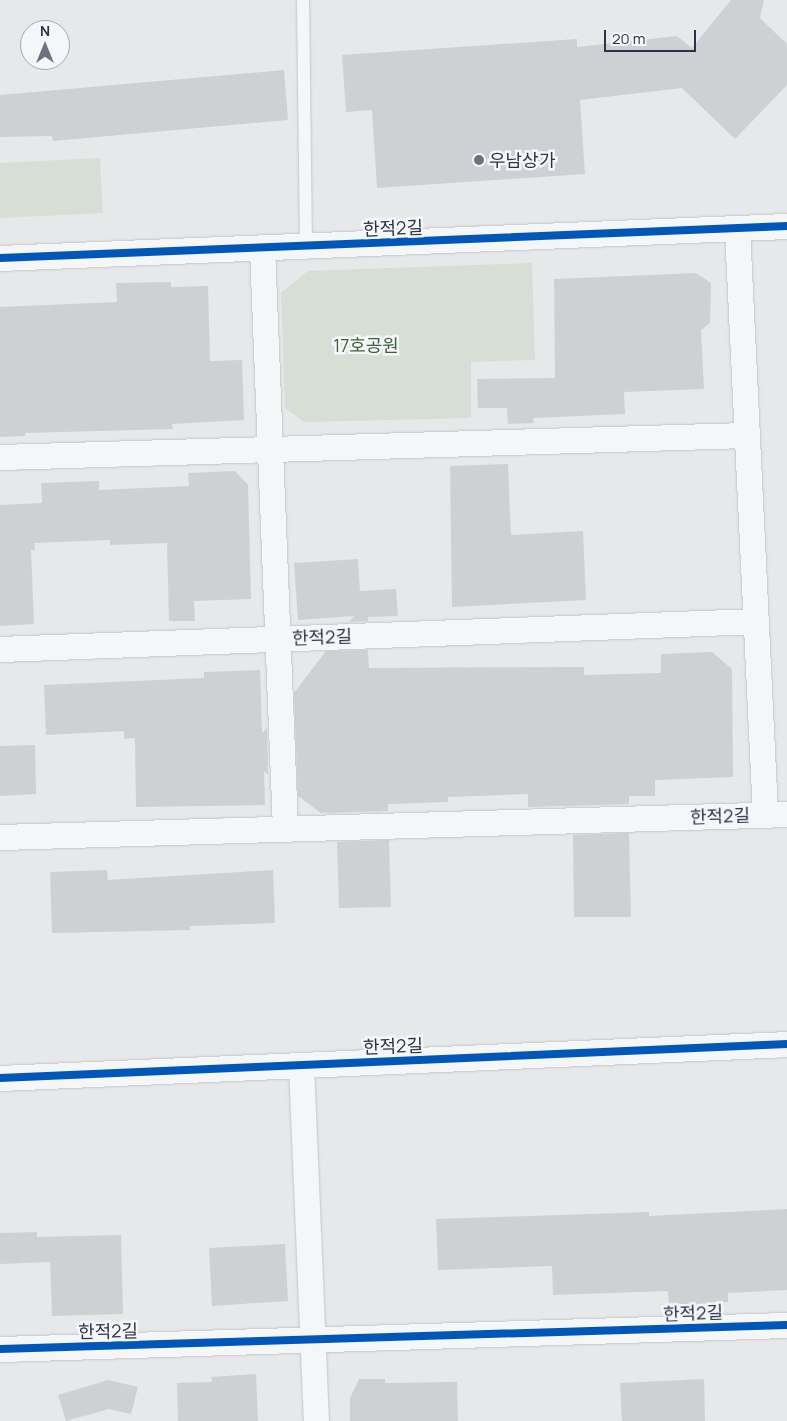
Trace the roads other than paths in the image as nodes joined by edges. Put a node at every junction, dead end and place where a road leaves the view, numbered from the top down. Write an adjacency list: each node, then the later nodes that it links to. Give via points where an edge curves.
1 (303, 0): 4 (lane)
2 (787, 226): 3 (street, 한적2길)
3 (737, 230): 4 (street, 한적2길); 7 (street, 한적2길)
4 (306, 246): 5 (street, 한적2길)
5 (262, 248): 6 (street, 한적2길); 8 (street, 한적2길)
6 (0, 258)
7 (747, 435): 8 (street); 10 (street, 한적2길)
8 (270, 449): 9 (street); 11 (street, 한적2길)
9 (0, 457)
10 (755, 621): 11 (street, 한적2길); 13 (street, 한적2길)
11 (278, 638): 12 (street, 한적2길); 14 (street, 한적2길)
12 (0, 649)
13 (776, 814): 14 (street, 한적2길)
14 (285, 829): 15 (street, 한적2길)
15 (0, 837)
16 (787, 1044): 17 (street, 한적2길)
17 (300, 1065): 18 (street, 한적2길); 20 (street)
18 (0, 1078)
19 (787, 1325): 20 (street, 한적2길)
20 (313, 1342): 21 (street, 한적2길); 22 (street)
21 (0, 1349)
22 (316, 1421)

